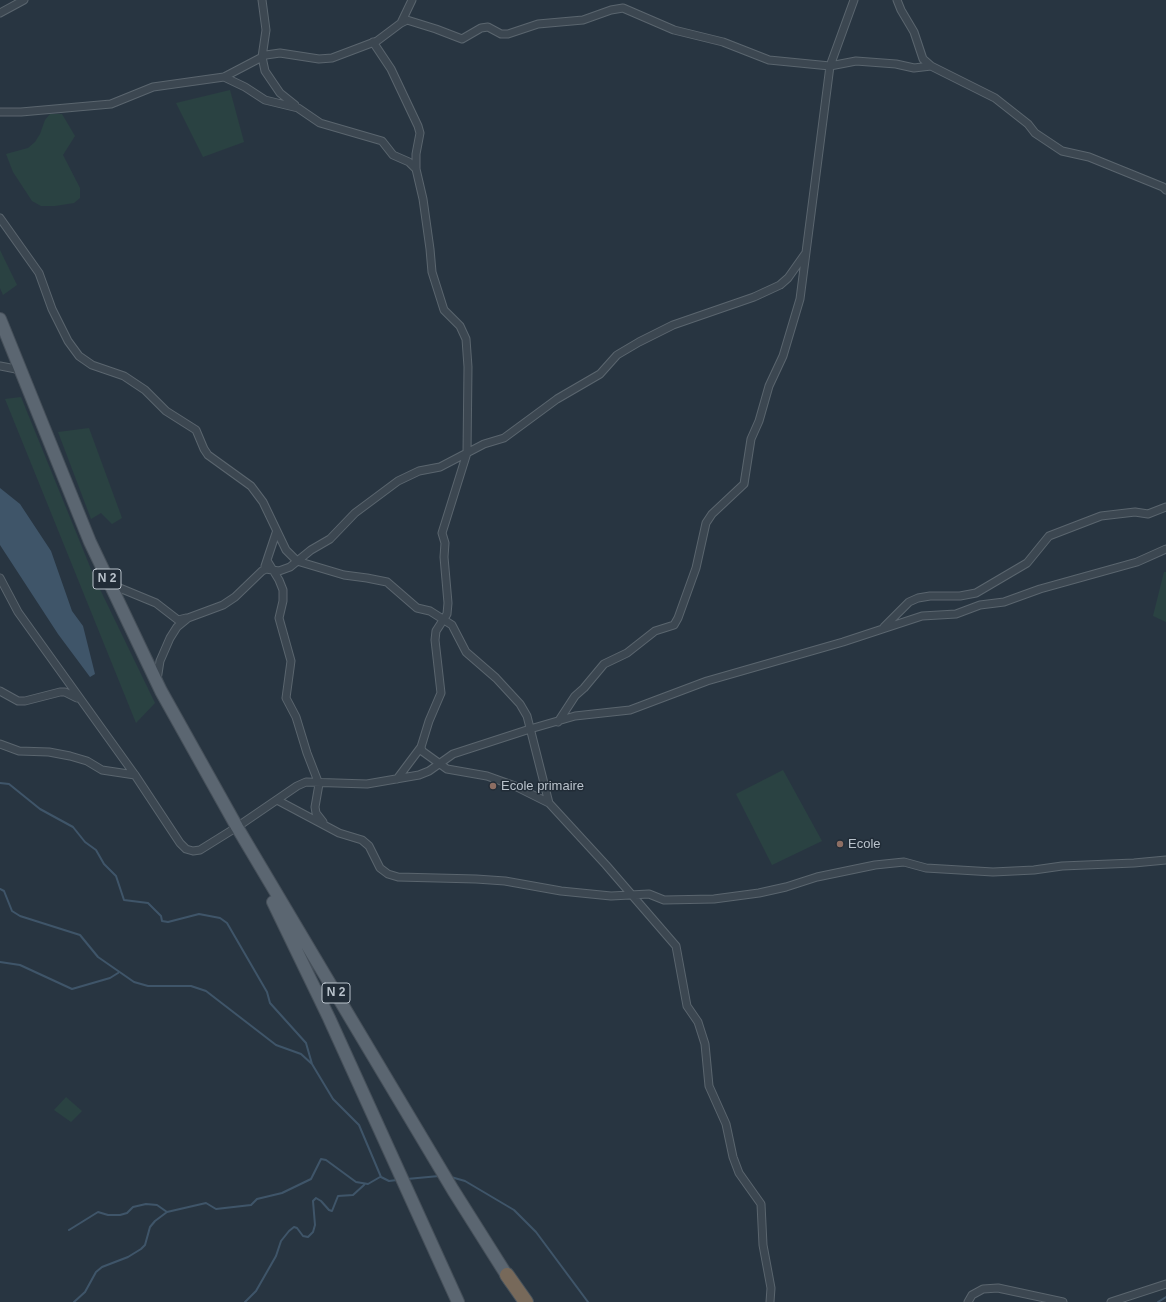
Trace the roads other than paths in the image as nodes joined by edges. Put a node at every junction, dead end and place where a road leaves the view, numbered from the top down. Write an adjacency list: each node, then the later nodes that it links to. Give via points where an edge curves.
1 (24, 0): 6 (street)
2 (262, 0): 9 (street, via 266,30)
3 (412, 0): 7 (street)
4 (854, 0): 10 (street)
5 (897, 0): 11 (street, via 914,32 924,59)
6 (0, 13)
7 (401, 23): 8 (street); 10 (street, via 407,20 462,40 481,28 508,34 538,24 583,20 623,8 674,30 723,42 769,60)
8 (374, 42): 9 (street, via 332,58 319,59 280,53); 15 (street, via 391,69 418,126 420,133)
9 (262, 57): 12 (street); 13 (street, via 265,71 280,93)
10 (830, 66): 11 (street, via 856,61 914,68); 18 (street)
11 (931, 66): 16 (street, via 995,98 1028,124 1035,133 1062,151 1089,157)
12 (224, 77): 13 (street, via 246,87 265,100); 14 (street, via 153,87 100,106)
13 (298, 108): 15 (street, via 320,123 382,141 393,155 409,162)
14 (0, 112)
15 (416, 169): 22 (street, via 423,199 432,272 444,310 460,326 466,339)
16 (1166, 190)
17 (0, 218): 24 (street, via 39,273 52,309 68,342 79,356 92,365 124,376 146,390 166,411 190,424 196,430 204,450 251,486 263,502)
18 (806, 253): 22 (street, via 780,285 754,297 673,325 639,342 617,355 600,374 557,399 510,434); 38 (street, via 800,299 783,356 769,386 751,439 744,484 706,523 696,568 678,618 674,625 655,631 627,653 604,664 575,696)
19 (0, 319): 21 (main road, N 2)
20 (0, 366): 21 (street)
21 (21, 370): 31 (main road, N 2, via 90,542)
22 (467, 453): 26 (street, via 440,467 418,470 398,481 355,513 330,539); 33 (street, via 442,533 448,603)
23 (1166, 507): 34 (street, via 1148,514 1135,512 1101,516 1049,536 1027,563 976,593 918,598 909,602)
24 (276, 533): 26 (street, via 286,550); 27 (street)
25 (1166, 549): 34 (street, via 1137,562 1040,589 1004,602 980,605 956,614 922,616)
26 (297, 561): 28 (street, via 290,567); 33 (street, via 344,575 387,582 417,608 430,611)
27 (268, 562): 28 (street); 29 (street)
28 (274, 570): 29 (street); 45 (street, via 283,590 279,618 290,661 286,698 296,717)
29 (262, 571): 32 (street, via 236,597 223,605)
30 (0, 578): 37 (street, via 18,612)
31 (110, 584): 32 (street, via 156,603 178,620); 35 (main road, N 2)
32 (188, 618): 35 (street, via 177,627 163,651)
33 (444, 619): 39 (street, via 452,625 466,652 496,678 520,704 527,716); 41 (street, via 436,632 442,693 428,722)
34 (883, 629): 38 (street, via 707,681 636,708 575,716)
35 (156, 682): 49 (main road, N 2)
36 (0, 691): 37 (street, via 25,701 60,692)
37 (79, 699): 43 (street)
38 (558, 722): 39 (street)
39 (530, 729): 42 (street, via 453,754); 47 (street)
40 (0, 744): 43 (street, via 19,751 70,756 87,761 102,770)
41 (422, 747): 42 (street, via 424,754); 44 (street)
42 (438, 764): 44 (street, via 429,771); 47 (street, via 447,769 487,776 515,786)
43 (134, 775): 49 (street, via 186,848 200,850)
44 (397, 779): 45 (street, via 358,784)
45 (319, 782): 46 (street, via 306,782); 48 (street, via 316,814)
46 (277, 800): 48 (street); 49 (street)
47 (549, 804): 51 (street)
48 (326, 825): 51 (street, via 339,833 362,840 369,846 380,868 398,877 476,878 561,891 611,896)
49 (237, 827): 52 (main road, N 2, via 453,1190); 54 (main road, N 2, via 300,956)
50 (1166, 860): 51 (street, via 993,872 926,868 904,862 817,877 759,893 714,899 676,901 664,900 649,894)
51 (633, 895): 57 (street, via 676,946 687,1006 698,1022 705,1044 709,1086 726,1124 739,1173 761,1204 763,1245 772,1288)
52 (507, 1275): 55 (main road, N 2); 56 (highway)
53 (1166, 1284): 60 (street)
54 (458, 1302)
55 (523, 1302)
56 (526, 1302)
57 (770, 1302)
58 (968, 1302): 59 (street, via 972,1295 983,1289 998,1288)
59 (1063, 1302)
60 (1111, 1302)

